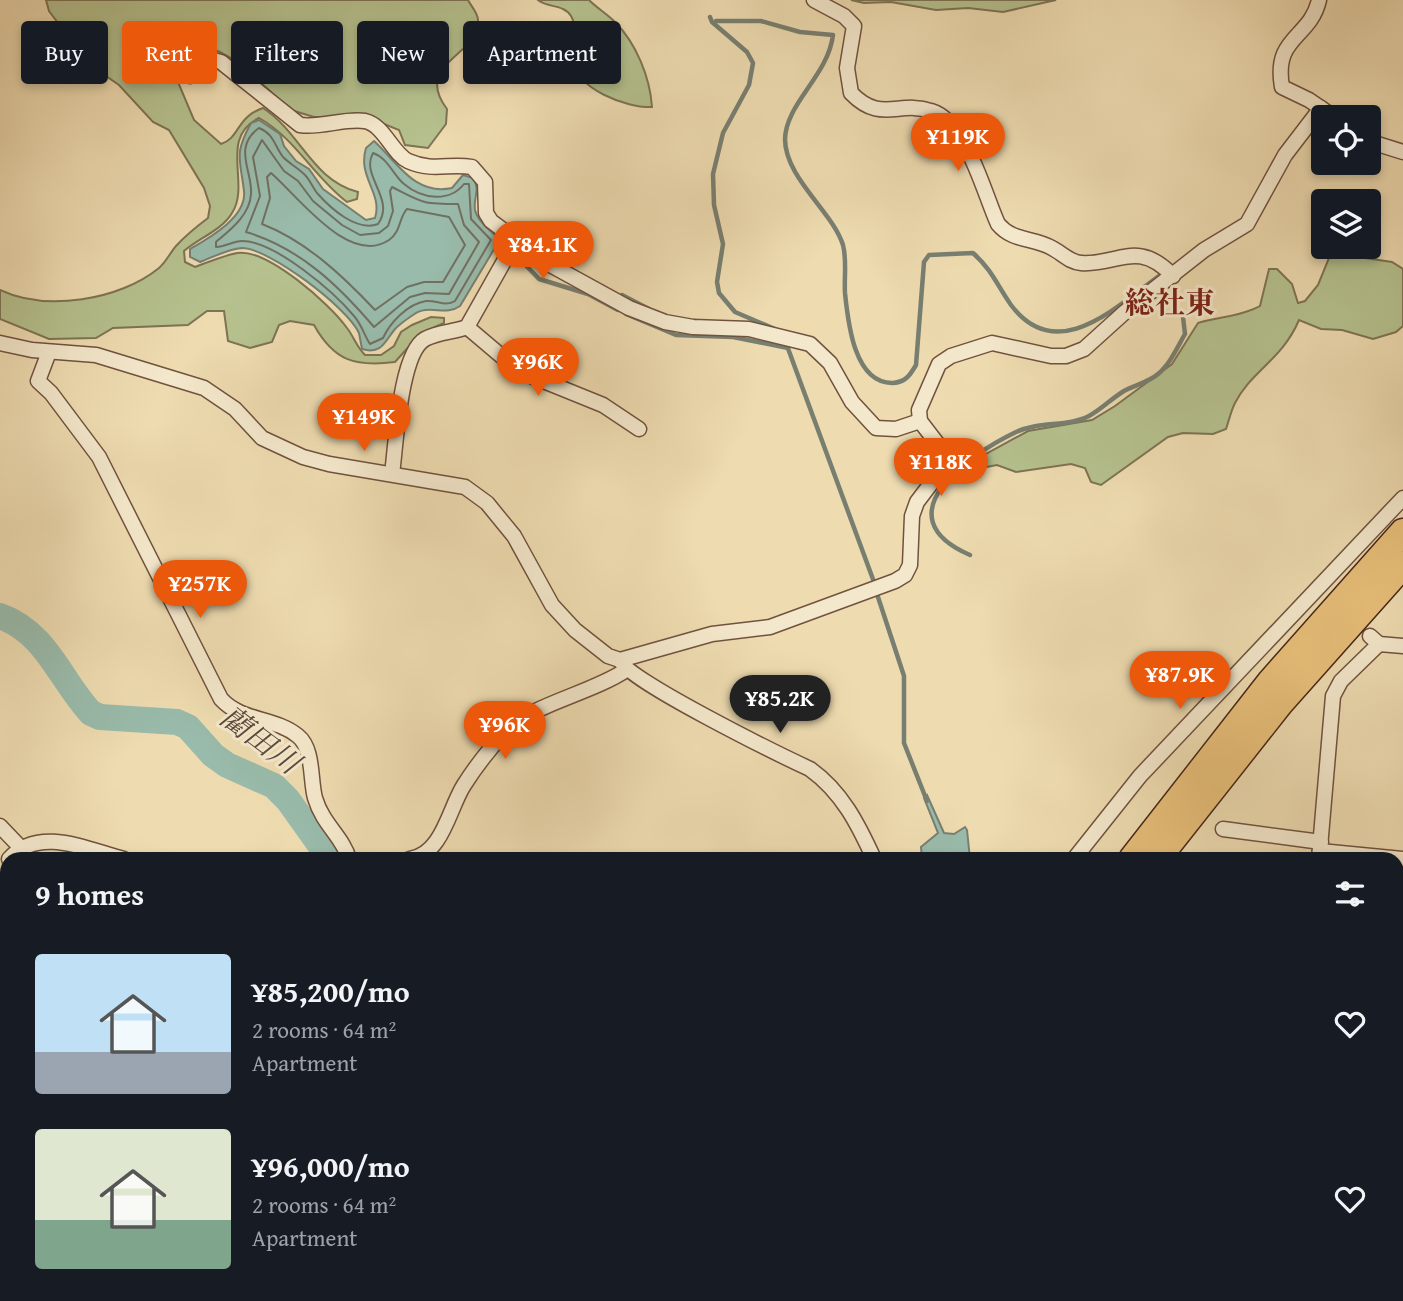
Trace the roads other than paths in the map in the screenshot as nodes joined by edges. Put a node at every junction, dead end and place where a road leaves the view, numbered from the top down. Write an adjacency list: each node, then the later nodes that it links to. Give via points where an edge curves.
1 (814, 0): 9 (street, via 854,26 847,68 851,93 872,109 931,111 943,117 957,132 1005,232 1050,246 1073,262 1147,258)
2 (1318, 0): 4 (street, via 1316,10 1281,55 1279,69 1282,87)
3 (217, 61): 8 (street, via 300,125 363,121 372,124 405,159 439,169 472,167 485,182 486,213)
4 (1315, 105)
5 (1311, 121): 9 (street, via 1285,155 1247,225 1204,250)
6 (1381, 145): 7 (street)
7 (1403, 152)
8 (516, 240): 10 (street); 13 (street, via 559,270 664,323 749,329 810,344 830,363 852,402 876,428 896,429)
9 (1172, 276): 13 (street, via 1084,349 1066,356 992,343 951,356 932,373 919,410)
10 (467, 327): 14 (street, via 519,371 603,405); 15 (street, via 437,334 415,347 407,369)
11 (0, 343): 12 (street)
12 (48, 352): 15 (street, via 96,355 204,388 235,409 273,445 329,464); 27 (street, via 38,381 99,457 221,699 231,710 298,735 305,744 321,818)
13 (920, 421): 20 (street, via 939,442 943,460 912,516 905,575 770,627 712,634)
14 (639, 429)
15 (392, 474): 20 (street, via 449,482 475,492 514,536 552,605 597,648)
16 (1403, 498): 30 (street, via 1322,591 1140,776)
17 (1403, 532): 31 (highway, via 1262,691)
18 (1403, 565): 32 (highway, via 1281,702)
19 (1403, 646): 23 (street, via 1374,640 1334,696)
20 (623, 665): 28 (street, via 571,699 516,722 465,784 439,838); 29 (street, via 828,782)
21 (0, 826): 24 (street)
22 (1223, 828): 23 (street)
23 (1320, 851)
24 (8, 852)
25 (21, 852): 26 (street, via 55,841)
26 (94, 852)
27 (347, 852)
28 (423, 852)
29 (870, 852)
30 (1080, 852)
31 (1137, 852)
32 (1163, 852)

